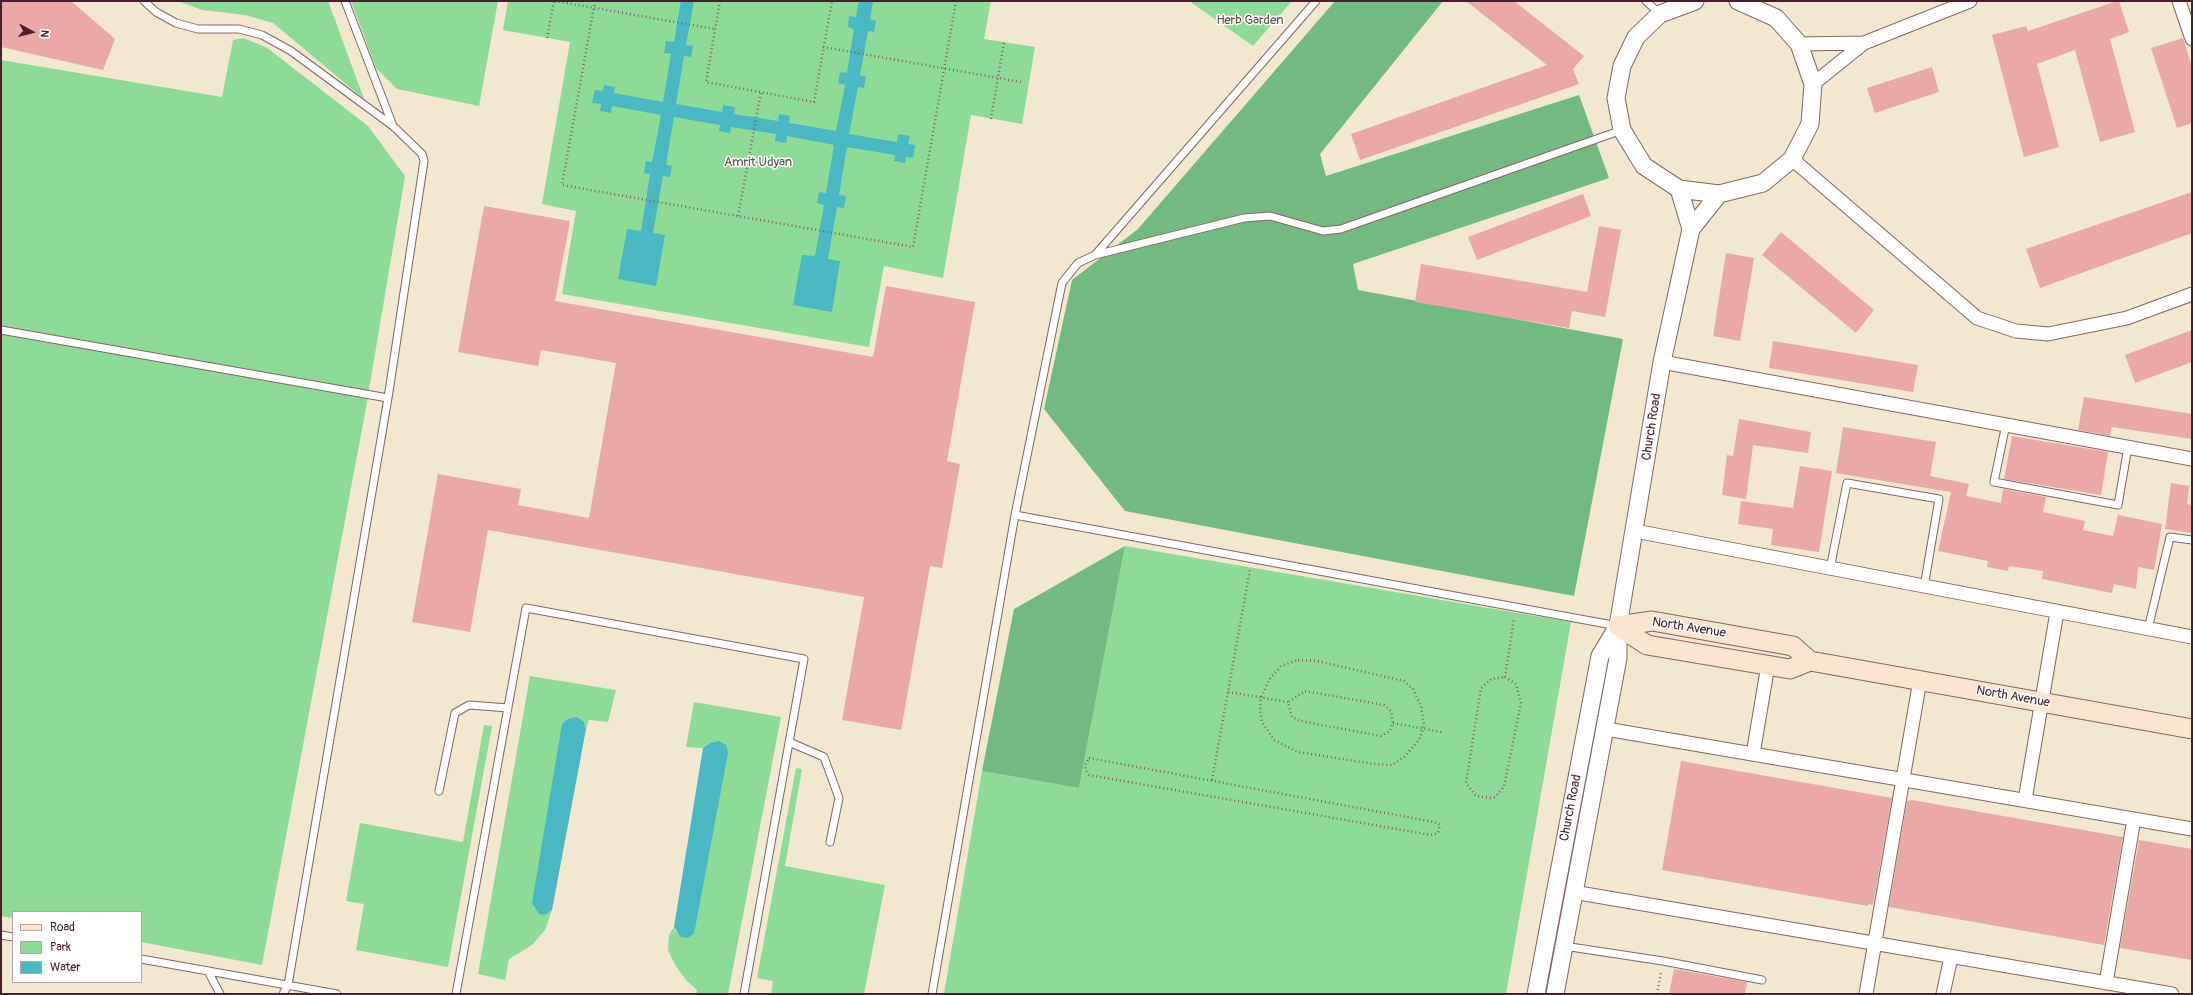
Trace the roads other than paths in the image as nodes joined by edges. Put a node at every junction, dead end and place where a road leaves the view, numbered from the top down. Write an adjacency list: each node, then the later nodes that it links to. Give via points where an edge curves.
1 (144, 1): 14 (lane, via 156,12 176,23 198,29 239,29 262,35 291,51)
2 (345, 1): 14 (lane)
3 (1316, 1): 20 (lane)
4 (1646, 1): 9 (lane)
5 (1695, 1): 9 (street)
6 (1738, 1): 12 (street, via 1776,18)
7 (1970, 1): 11 (street)
8 (2178, 1): 10 (street)
9 (1660, 14): 15 (street, via 1636,37 1622,66 1616,98)
10 (2192, 39)
11 (1864, 42): 12 (street); 13 (street)
12 (1799, 44): 13 (street)
13 (1813, 84): 16 (street, via 1810,124)
14 (393, 126): 24 (lane, via 422,154 424,168)
15 (1622, 130): 17 (street, via 1644,166); 20 (lane, via 1341,229 1324,231 1270,216 1244,218)
16 (1792, 159): 18 (street, via 1763,183); 21 (street, via 1977,318 2016,331 2048,334 2127,318)
17 (1679, 189): 18 (street); 19 (street)
18 (1719, 194): 19 (street, Church Road)
19 (1692, 229): 23 (street, Church Road)
20 (1095, 255): 28 (lane, via 1078,263 1062,283)
21 (2192, 294)
22 (1, 330): 24 (lane)
23 (1662, 362): 25 (street); 29 (street, Church Road)
24 (388, 398): 63 (lane)
25 (2006, 424): 26 (street); 26 (lane, via 1994,482 2118,505)
26 (2128, 447): 27 (street)
27 (2192, 459)
28 (1015, 515): 34 (lane); 69 (lane)
29 (1635, 531): 31 (street); 34 (street, Church Road)
30 (2192, 540): 35 (lane, via 2170,537)
31 (1830, 569): 32 (street); 32 (lane, via 1847,483 1939,499)
32 (1924, 587): 33 (street)
33 (2057, 612): 35 (street); 40 (street)
34 (1618, 626): 37 (main road, North Avenue, via 1652,621 1793,646); 38 (main road, North Avenue, via 1647,645); 42 (street, Church Road, via 1618,658); 58 (street, Church Road, via 1600,656)
35 (2148, 629): 36 (street)
36 (2192, 637)
37 (1810, 661): 38 (main road, North Avenue, via 1790,669); 39 (main road, North Avenue)
38 (1768, 665): 45 (street)
39 (1920, 680): 40 (main road, North Avenue); 46 (street)
40 (2042, 702): 43 (main road, North Avenue); 48 (street)
41 (508, 708): 44 (lane, via 526,608 804,659); 47 (lane, via 469,705 455,713); 67 (lane)
42 (1606, 729): 45 (street); 52 (street, Church Road)
43 (2192, 729)
44 (790, 742): 51 (lane, via 824,757 839,798); 68 (lane)
45 (1753, 754): 46 (street)
46 (1904, 780): 48 (street); 55 (street)
47 (439, 792)
48 (2025, 800): 49 (street)
49 (2134, 819): 50 (street); 62 (street)
50 (2192, 829)
51 (830, 842)
52 (1573, 892): 55 (street); 56 (street, Church Road)
53 (1, 935): 54 (lane)
54 (12, 937)
55 (1876, 944): 57 (street); 72 (street)
56 (1562, 954): 58 (street); 61 (lane, via 1663,962); 71 (street, Church Road)
57 (1951, 956): 62 (street); 73 (street)
58 (1543, 958): 70 (street, Church Road)
59 (142, 959): 60 (lane)
60 (208, 971): 63 (lane); 64 (lane)
61 (1762, 980)
62 (2106, 983): 74 (street)
63 (288, 986): 65 (lane); 66 (lane)
64 (220, 994)
65 (282, 994)
66 (337, 994)
67 (456, 994)
68 (744, 994)
69 (932, 994)
70 (1536, 994)
71 (1555, 994)
72 (1866, 994)
73 (1943, 994)
74 (2172, 994)

